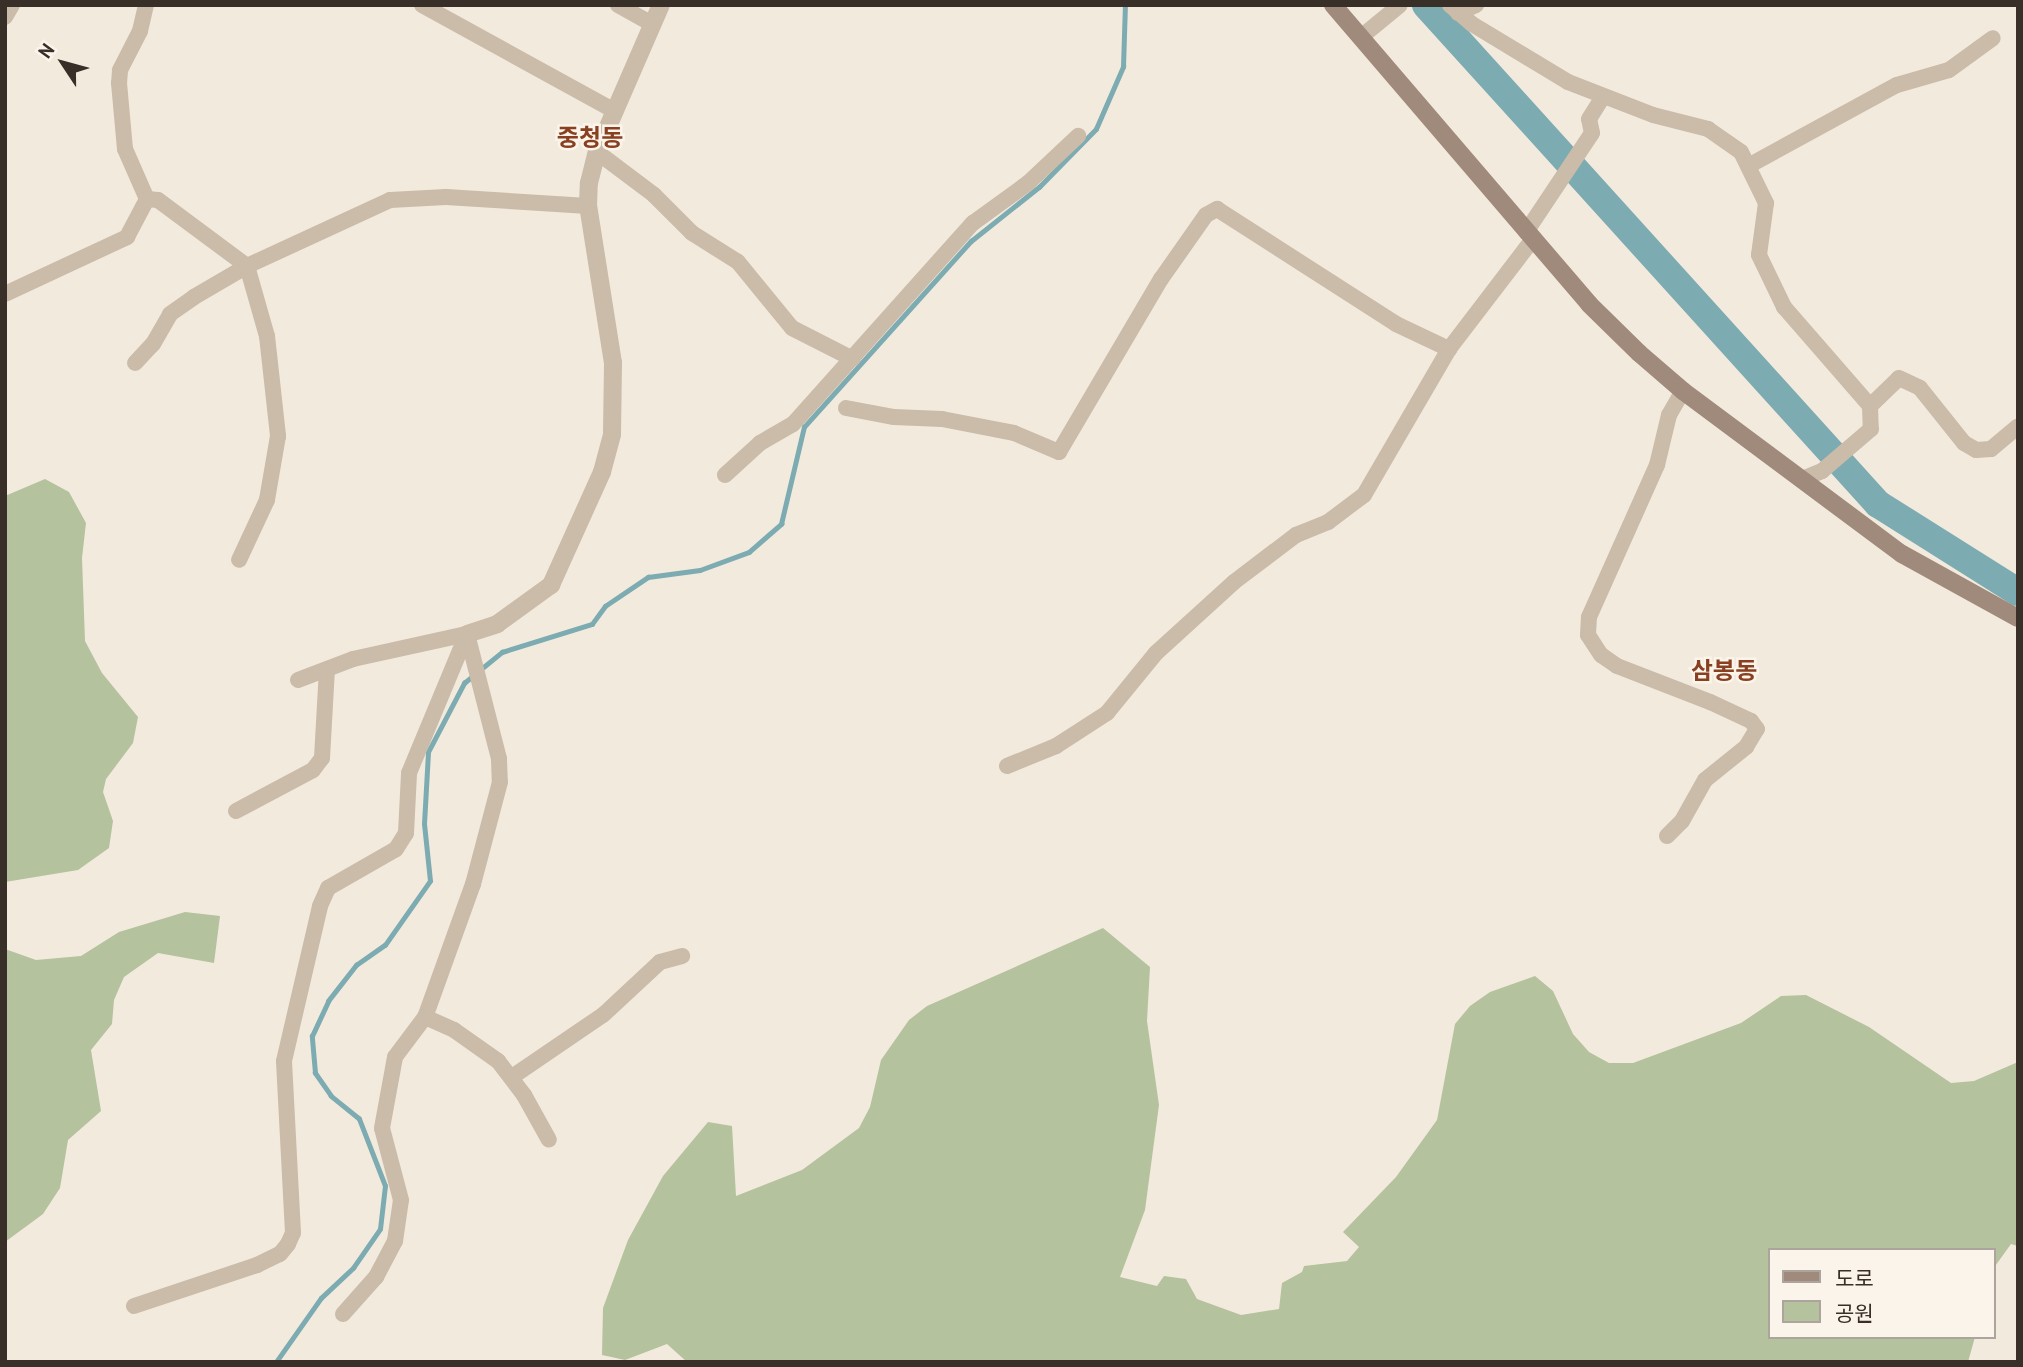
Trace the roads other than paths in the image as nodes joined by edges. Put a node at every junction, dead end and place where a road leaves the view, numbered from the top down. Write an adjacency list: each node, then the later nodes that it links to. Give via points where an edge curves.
1 (12, 5): 10 (street)
2 (146, 5): 19 (street, via 119,83 125,149)
3 (422, 5): 15 (street)
4 (618, 5): 11 (street)
5 (661, 5): 11 (street)
6 (1333, 5): 12 (main road)
7 (1400, 5): 12 (street)
8 (1476, 5): 9 (street)
9 (1454, 9): 14 (street, via 1568,82)
10 (5, 18)
11 (652, 24): 15 (street)
12 (1361, 37): 21 (main road)
13 (1993, 38): 18 (street, via 1949,70 1897,85)
14 (1603, 97): 18 (street, via 1708,129 1729,141); 21 (street, via 1589,119 1592,133)
15 (615, 111): 17 (street)
16 (1079, 136): 25 (street, via 973,223)
17 (597, 152): 20 (street); 25 (street, via 640,183 692,233 748,271 792,328)
18 (1750, 165): 28 (street, via 1766,203 1759,255 1784,307)
19 (147, 199): 22 (street, via 158,200); 23 (street, via 127,237)
20 (588, 206): 22 (street, via 446,197 390,200); 35 (street, via 599,250 613,363 612,434 602,472 551,585 497,624)
21 (1529, 236): 24 (street); 27 (main road, via 1589,304)
22 (247, 266): 26 (street, via 170,314 153,344); 33 (street, via 267,336 278,436 267,500)
23 (5, 294)
24 (1449, 349): 29 (street, via 1396,324 1217,209 1206,215 1161,279 1059,452 1027,437 978,426); 38 (street, via 1364,495 1328,522 1296,535 1234,582 1156,653 1107,713 1056,746)
25 (853, 359): 31 (street, via 793,424 760,443)
26 (135, 363)
27 (1683, 391): 32 (main road); 40 (street, via 1669,415 1657,465 1589,617 1588,635 1601,655 1617,666 1710,702 1751,721 1758,729 1746,747 1705,779 1682,821)
28 (1870, 406): 30 (street, via 1899,378 1920,388 1964,443 1976,450 1991,449); 32 (street, via 1871,429 1822,471)
29 (846, 408)
30 (2018, 426)
31 (725, 475)
32 (1805, 478): 34 (main road, via 1917,565)
33 (239, 560)
34 (2018, 618)
35 (467, 634): 36 (street); 42 (street, via 499,759 500,782 473,884); 45 (street, via 409,773 406,833 396,849 328,888 320,905 284,1061 293,1233 288,1244 280,1254 257,1265)
36 (327, 669): 37 (street); 39 (street, via 322,758 313,770)
37 (298, 680)
38 (1007, 766)
39 (236, 811)
40 (1668, 836)
41 (682, 956): 43 (street, via 660,962 603,1015)
42 (425, 1017): 43 (street, via 454,1030); 46 (street, via 395,1057 382,1128 401,1200 395,1241 376,1277)
43 (512, 1077): 44 (street)
44 (549, 1140)
45 (134, 1306)
46 (343, 1314)

